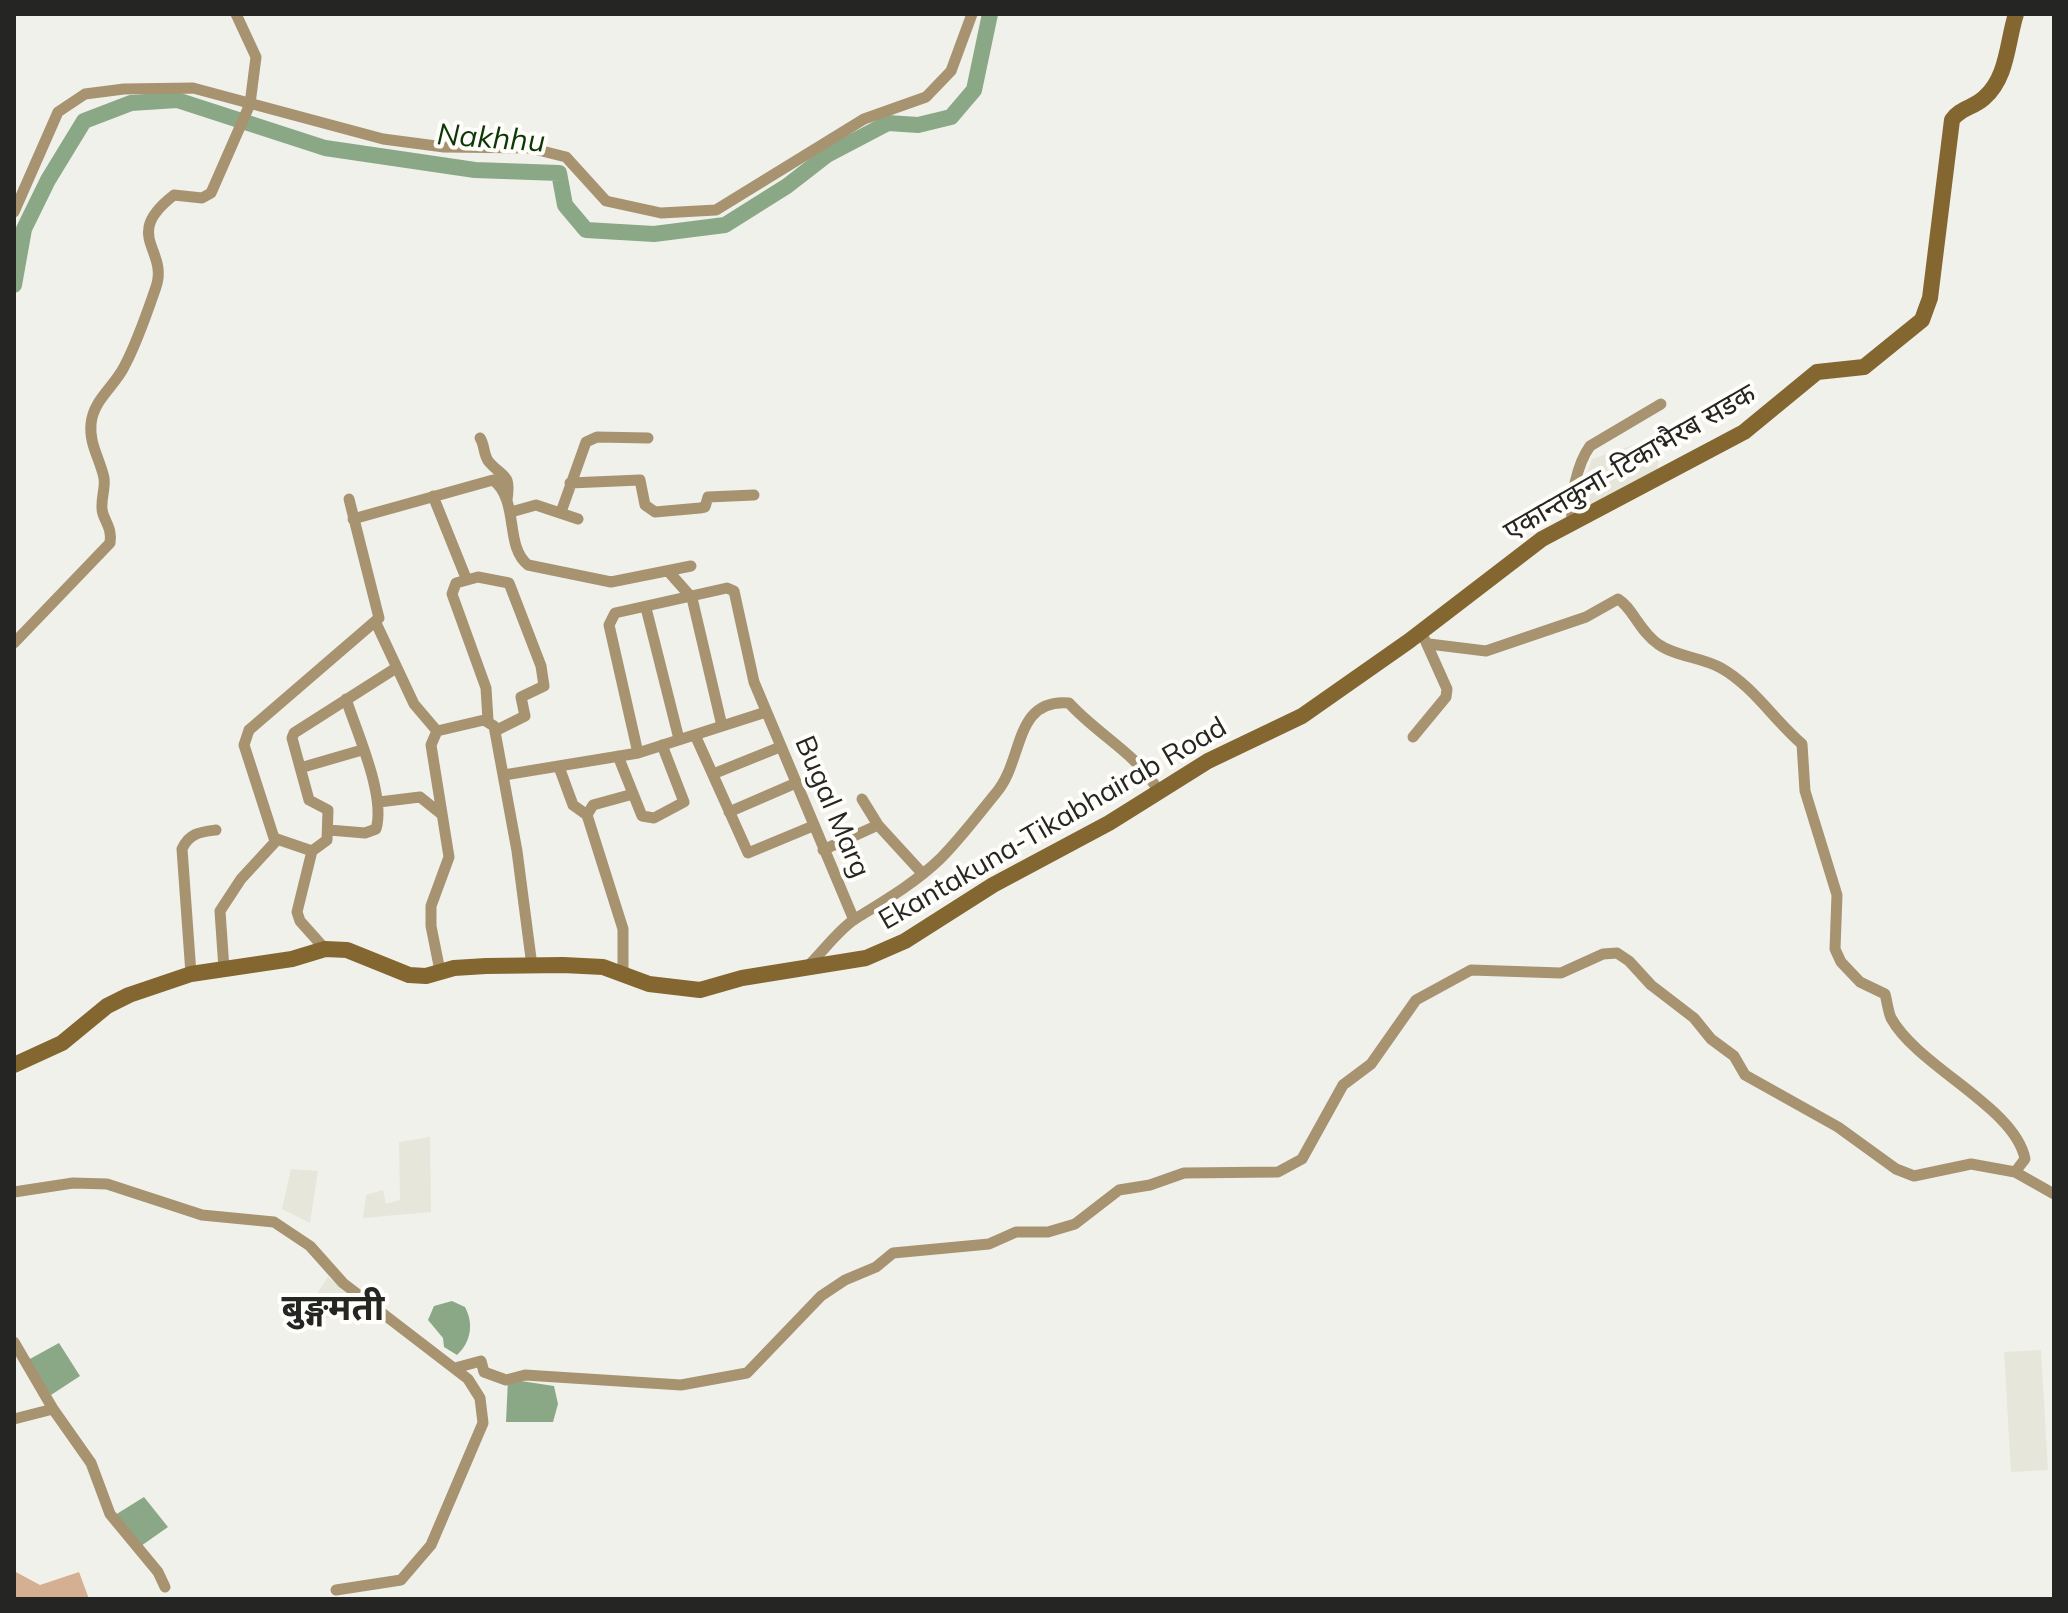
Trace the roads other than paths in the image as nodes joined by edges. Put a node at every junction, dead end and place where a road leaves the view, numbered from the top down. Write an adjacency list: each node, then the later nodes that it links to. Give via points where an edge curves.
1 (236, 14): 4 (street, via 256,57)
2 (972, 14): 4 (street, via 951,71 926,97 864,119 716,210 661,213 606,201 566,157 530,148 444,147 383,139)
3 (2016, 14): 17 (main road, एकान्तकुना-टिकाभैरब सडक, via 2010,50 1996,81 1984,98 1952,120 1930,298 1922,320 1864,367 1817,372 1744,432)
4 (249, 107): 5 (street, via 193,88 85,94 58,112); 25 (street, via 211,193 202,198 174,195 148,227 157,284 124,368 103,393 90,423 104,478 102,508 110,543)
5 (14, 212)
6 (1661, 404): 17 (street, via 1590,446 1570,501)
7 (480, 438): 13 (street, via 490,463 505,474)
8 (648, 438): 9 (street, via 591,439 583,446)
9 (570, 483): 10 (street, via 640,480 645,505 655,512 705,507 708,497 717,495); 14 (street)
10 (754, 495)
11 (433, 496): 13 (street, via 493,480); 15 (street); 20 (street)
12 (349, 499): 15 (street)
13 (509, 506): 14 (street, via 536,505); 19 (street, via 519,555 528,565 611,582)
14 (561, 512): 16 (street)
15 (353, 519): 23 (street, via 379,612)
16 (578, 519)
17 (1572, 520): 24 (main road, एकान्तकुना-टिकाभैरब सडक, via 1486,580)
18 (691, 566): 19 (street)
19 (668, 571): 21 (street)
20 (466, 578): 29 (street, via 456,583 452,594 486,688); 29 (street, via 509,583 541,666 544,686 521,697 525,716)
21 (692, 598): 22 (street, Bugal Marg); 28 (street, Bugal Marg, via 727,588 734,591); 30 (street)
22 (646, 608): 34 (street); 38 (street, Bugal Marg, via 615,613 609,625)
23 (376, 623): 26 (street); 56 (street, via 245,736)
24 (1419, 640): 33 (street, via 1447,689); 45 (main road, Ekantakuna-Tikabhairab Road, via 1302,716); 69 (street, via 1486,651 1586,617 1618,599 1637,627 1660,646 1721,668 1745,685 1802,744 1805,791 1837,895 1835,949 1841,962 1860,982 1885,994 1899,1027 2017,1139 2025,1159)
25 (14, 643)
26 (396, 668): 27 (street); 31 (street, via 414,704)
27 (346, 699): 37 (street); 41 (street, via 294,733)
28 (766, 712): 30 (street, Bugal Marg); 36 (street, Bugal Marg)
29 (492, 726): 31 (street, via 467,721); 43 (street)
30 (722, 726): 32 (street, Bugal Marg)
31 (437, 731): 50 (street, via 431,745)
32 (695, 735): 34 (street, Bugal Marg); 42 (street)
33 (1413, 737)
34 (679, 739): 35 (street, Bugal Marg)
35 (662, 745): 38 (street, Bugal Marg); 46 (street, via 684,802 646,819)
36 (780, 747): 42 (street); 44 (street, Bugal Marg)
37 (362, 750): 41 (street); 48 (street)
38 (638, 753): 39 (street, Bugal Marg)
39 (618, 756): 40 (street, Bugal Marg); 46 (street)
40 (559, 767): 43 (street, Bugal Marg); 51 (street, via 573,805)
41 (300, 768): 55 (street, via 309,800 328,810)
42 (713, 774): 49 (street)
43 (504, 775): 62 (street)
44 (796, 783): 49 (street); 53 (street, Bugal Marg)
45 (1158, 790): 59 (street, via 1128,750 1069,703 1051,701 1024,729 1003,786); 63 (main road, Ekantakuna-Tikabhairab Road, via 905,941 866,958)
46 (633, 794): 51 (street, via 593,805)
47 (862, 799): 52 (street)
48 (379, 802): 50 (street, via 420,797); 55 (street, via 372,831)
49 (729, 812): 53 (street, via 748,853)
50 (441, 814): 65 (street, via 449,857 431,906)
51 (587, 815): 66 (street, via 623,929)
52 (878, 825): 57 (street); 59 (street)
53 (813, 826): 57 (street, Bugal Marg)
54 (216, 830): 67 (street, via 199,832 182,849)
55 (329, 830): 58 (street, via 323,844)
56 (276, 841): 58 (street); 64 (street, via 220,911)
57 (823, 850): 60 (street, Bugal Marg)
58 (312, 851): 61 (street, via 297,912)
59 (922, 873): 60 (street)
60 (854, 920): 63 (street)
61 (325, 949): 64 (main road, Ekantakuna-Tikabhairab Road); 65 (main road, Ekantakuna-Tikabhairab Road, via 347,950 409,975)
62 (532, 966): 65 (main road, Ekantakuna-Tikabhairab Road); 66 (main road, Ekantakuna-Tikabhairab Road, via 603,967)
63 (806, 967): 66 (main road, Ekantakuna-Tikabhairab Road, via 700,990 649,984)
64 (224, 969): 67 (main road, Ekantakuna-Tikabhairab Road)
65 (440, 971)
66 (623, 973)
67 (191, 974): 68 (main road, Ekantakuna-Tikabhairab Road, via 107,1006 62,1043)
68 (14, 1065)
69 (2015, 1172): 71 (street); 74 (street, via 1971,1164 1914,1176 1896,1169 1838,1127 1745,1075 1734,1056 1617,953 1561,973 1471,970 1416,1000 1371,1064 1343,1085 1302,1159 1278,1172 1184,1173 1119,1190 1075,1224 1048,1232 1016,1232 989,1244 893,1253 821,1296 747,1373 738,1376 681,1385 525,1375 506,1380 484,1372 481,1361)
70 (14, 1192): 74 (street, via 107,1184 202,1215 274,1222 310,1246 343,1283)
71 (2054, 1194)
72 (14, 1342): 73 (street)
73 (18, 1361): 75 (street)
74 (455, 1368): 78 (street, via 480,1398 483,1423 431,1545 401,1580)
75 (53, 1409): 76 (street); 77 (street, via 91,1463 110,1514)
76 (14, 1419)
77 (165, 1587)
78 (336, 1590)

